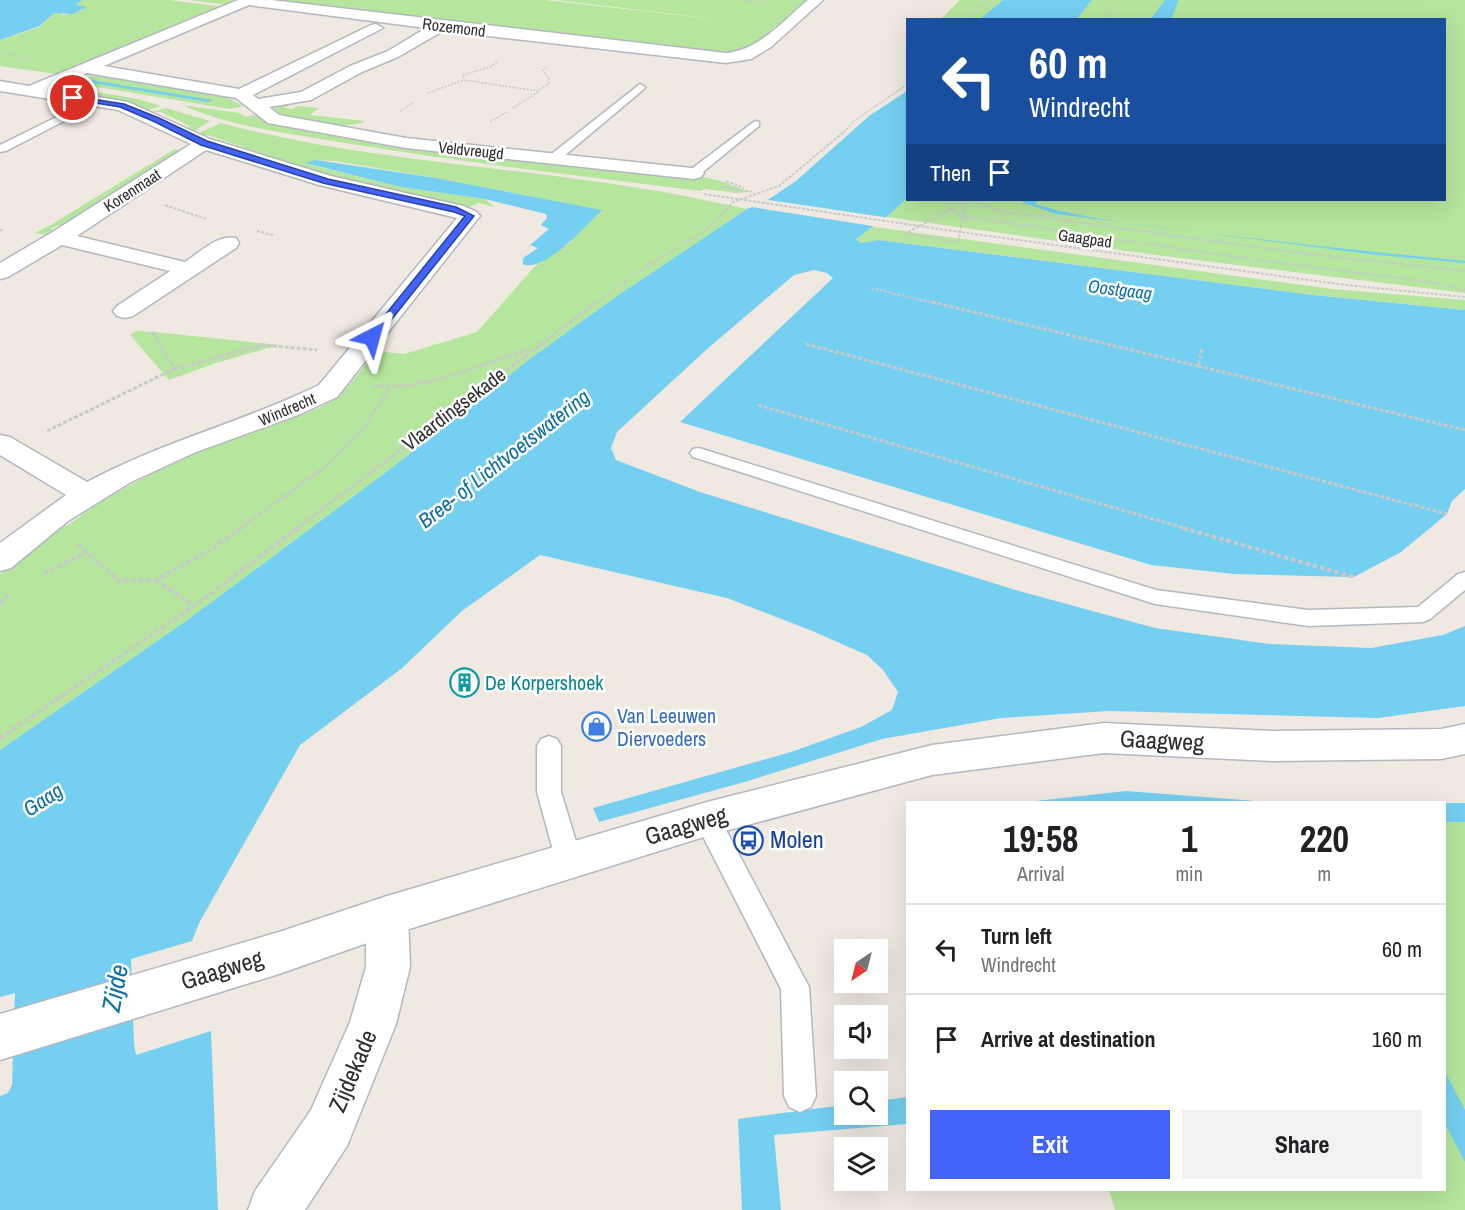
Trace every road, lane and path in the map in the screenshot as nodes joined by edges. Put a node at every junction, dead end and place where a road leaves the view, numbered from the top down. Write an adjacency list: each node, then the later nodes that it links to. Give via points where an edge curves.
1 (816, 0): 9 (street, Rozemond, via 766,44 746,56 726,58)
2 (989, 0): 4 (path)
3 (1117, 0): 5 (path)
4 (967, 18)
5 (1105, 18)
6 (441, 26): 8 (street, Rozemond); 10 (street, Rozemond, via 247,1); 18 (street, Veldvreugd, via 393,54 304,96)
7 (376, 28): 18 (street)
8 (520, 34): 9 (street, Rozemond); 11 (path, via 508,42 501,59 490,67 463,75)
9 (604, 44): 16 (path, via 588,55 543,70 548,84)
10 (85, 68): 15 (street); 18 (street, Veldvreugd)
11 (464, 80): 16 (path); 17 (path)
12 (906, 85): 53 (path, Vlaardingsekade, via 855,120 779,186 733,202 708,228 635,274)
13 (0, 86): 15 (street, Windrecht)
14 (640, 87): 28 (lane)
15 (30, 91): 19 (street, Windrecht)
16 (538, 91): 21 (path)
17 (428, 93)
18 (248, 99): 28 (street, Veldvreugd, via 274,119 406,143)
19 (95, 101): 26 (street, Windrecht, via 133,110); 27 (lane)
20 (413, 103): 22 (path)
21 (513, 108)
22 (399, 111)
23 (507, 111): 24 (path)
24 (489, 123)
25 (754, 124): 29 (lane)
26 (204, 143): 30 (street, Korenmaat); 54 (street, Windrecht, via 326,181 470,216)
27 (2, 149)
28 (553, 159): 29 (street, Veldvreugd)
29 (694, 173)
30 (131, 191): 38 (path); 42 (street, Korenmaat)
31 (704, 194): 40 (path, Gaagpad, bridge)
32 (953, 201): 36 (path, via 946,207)
33 (967, 201): 36 (path)
34 (969, 201): 37 (path)
35 (972, 201): 46 (path, via 1010,213)
36 (949, 210): 37 (path); 40 (path, via 904,234 958,242)
37 (963, 216): 40 (path); 48 (path)
38 (209, 221)
39 (252, 230): 41 (path)
40 (960, 232): 49 (path, Gaagpad, via 1345,285)
41 (273, 235)
42 (59, 238): 44 (street); 45 (street, Korenmaat)
43 (228, 243): 44 (street)
44 (188, 269): 50 (street)
45 (0, 272)
46 (1465, 272)
47 (871, 288): 55 (path)
48 (1465, 290)
49 (1465, 297)
50 (124, 311): 56 (path, via 145,317)
51 (806, 344): 64 (path)
52 (1202, 349): 55 (path)
53 (533, 350): 58 (path, via 426,383); 70 (path, Vlaardingsekade)
54 (358, 354): 56 (path, via 263,345); 57 (street, Windrecht)
55 (1197, 366): 60 (path)
56 (174, 369): 61 (path)
57 (336, 381): 58 (path); 63 (street, Windrecht, via 328,391 297,407 167,454)
58 (389, 389): 69 (path, via 363,429 325,467 212,549)
59 (758, 405): 67 (path)
60 (1465, 430)
61 (5, 446): 63 (street)
62 (699, 453): 68 (lane, via 1155,597 1308,618 1423,614)
63 (86, 494): 65 (street, Windrecht)
64 (1447, 513)
65 (52, 518): 66 (street, Windrecht); 69 (path, via 119,581)
66 (0, 560)
67 (1354, 577)
68 (1465, 579)
69 (156, 580): 70 (path)
70 (194, 606): 71 (path, Vlaardingsekade)
71 (0, 738)
72 (1465, 739): 74 (street, Gaagweg, via 1441,744 1272,746 1104,738 932,759)
73 (549, 746): 75 (lane, via 549,792)
74 (707, 819): 75 (street, Gaagweg); 78 (lane, via 795,987)
75 (569, 861): 76 (street, Gaagweg)
76 (387, 916): 77 (street, Gaagweg, via 279,953); 79 (street, Zijdekade, via 388,967 373,1024 329,1128)
77 (0, 1037)
78 (800, 1096)
79 (273, 1210)

